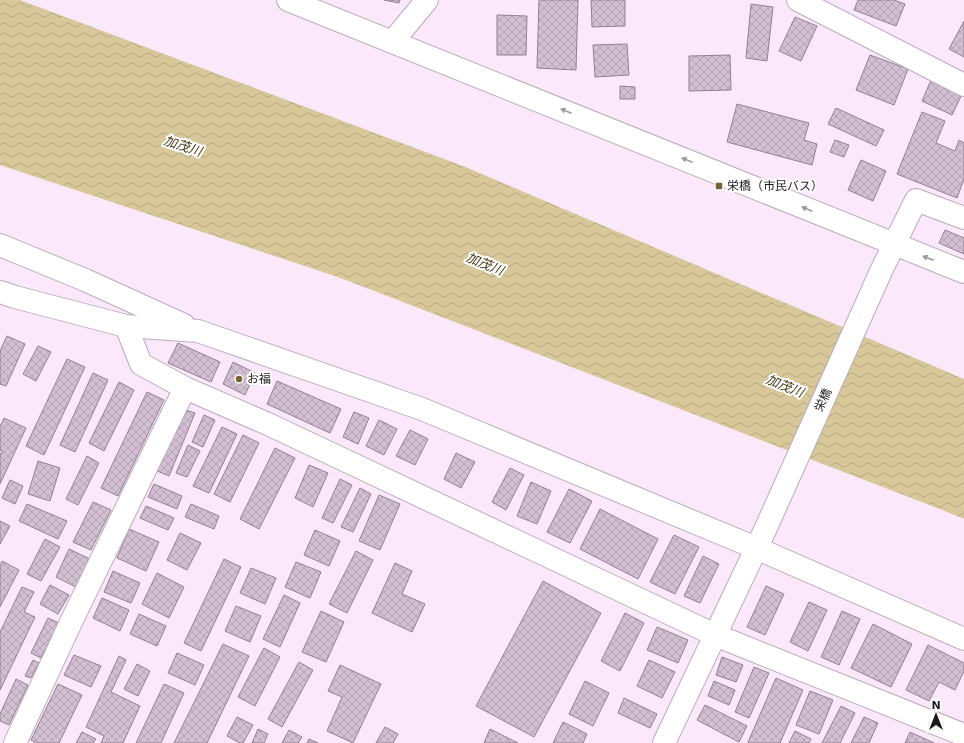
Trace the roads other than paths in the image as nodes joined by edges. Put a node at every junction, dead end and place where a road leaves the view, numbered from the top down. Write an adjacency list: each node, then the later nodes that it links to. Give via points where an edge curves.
1 (288, 0): 4 (street)
2 (427, 0): 4 (street)
3 (798, 0): 5 (street)
4 (393, 41): 7 (street, one-way to 4)
5 (964, 85)
6 (964, 218): 7 (street, 栄橋, via 916,200)
7 (894, 244): 9 (street, one-way to 7); 14 (street, 栄橋)
8 (0, 245): 12 (street)
9 (964, 272)
10 (0, 292): 11 (street)
11 (126, 326): 12 (street); 13 (street, via 141,364)
12 (198, 331): 14 (street, via 422,409)
13 (185, 388): 15 (street, via 268,424); 18 (street)
14 (760, 539): 15 (street, 栄橋); 16 (street)
15 (715, 635): 17 (street); 19 (street, 栄橋)
16 (964, 638)
17 (964, 734)
18 (15, 743)
19 (664, 743)

